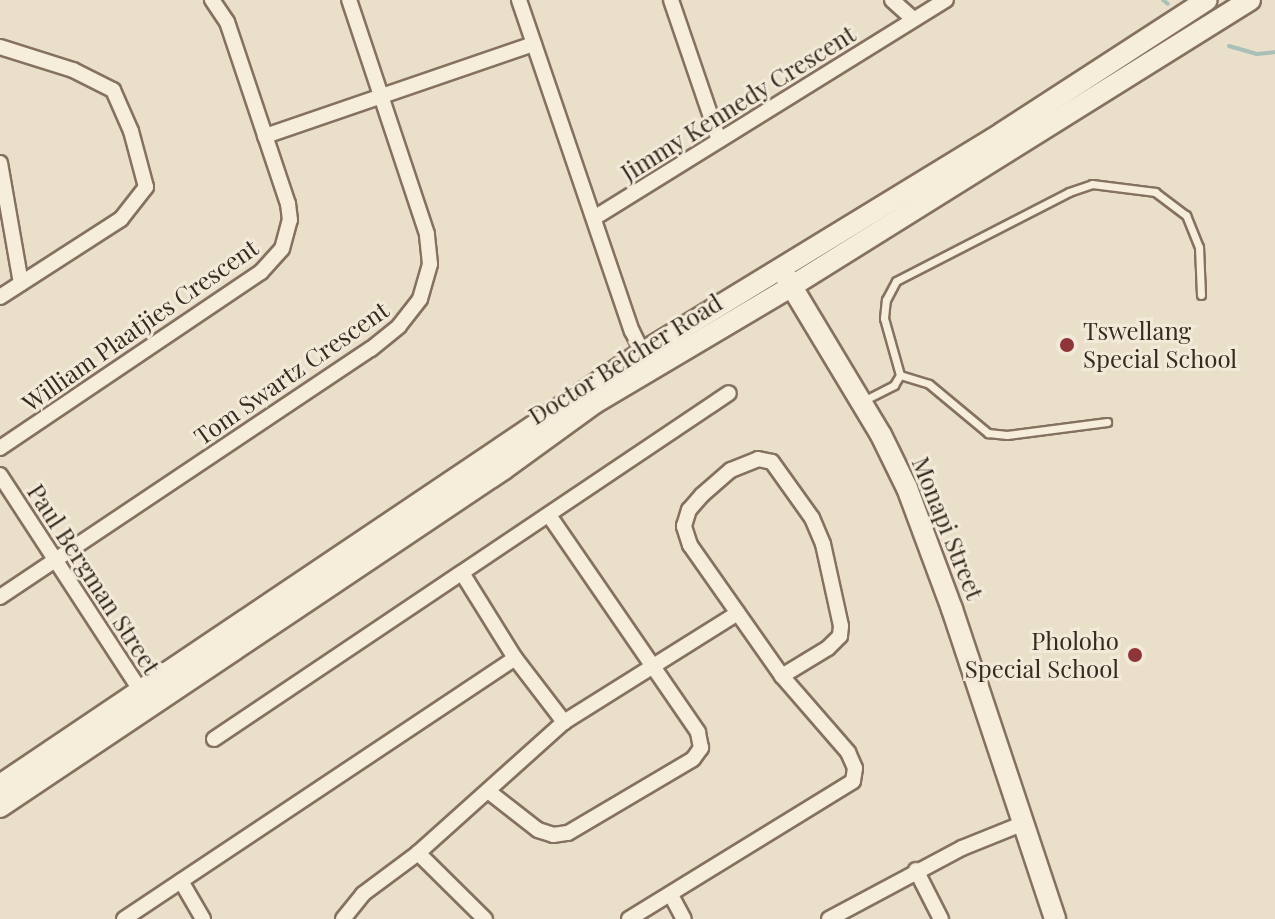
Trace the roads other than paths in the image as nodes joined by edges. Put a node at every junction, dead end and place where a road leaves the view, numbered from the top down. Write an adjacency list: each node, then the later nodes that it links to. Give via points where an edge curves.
1 (212, 0): 13 (street, William Plaatjies Crescent, via 227,22)
2 (349, 0): 12 (street, Tom Swartz Crescent)
3 (519, 0): 10 (street)
4 (671, 0): 14 (street)
5 (892, 0): 9 (street)
6 (946, 0): 9 (street, Jimmy Kennedy Crescent)
7 (1207, 0): 17 (main road, Doctor Belcher Road, via 1002,133)
8 (1244, 2): 19 (main road, Doctor Belcher Road)
9 (913, 19): 14 (street, Jimmy Kennedy Crescent)
10 (534, 44): 12 (street); 16 (street)
11 (0, 47): 18 (street, via 73,70 113,90 145,173 141,199 121,219)
12 (382, 97): 13 (street); 30 (street, Tom Swartz Crescent, via 430,251 428,276 412,312 371,349)
13 (265, 136): 27 (street, William Plaatjies Crescent, via 290,220 282,249 271,264)
14 (719, 140): 16 (street, Jimmy Kennedy Crescent)
15 (0, 163): 18 (street)
16 (594, 218): 22 (street)
17 (780, 267): 19 (main road, Monapi Street); 22 (main road, Doctor Belcher Road)
18 (21, 283): 21 (street)
19 (792, 286): 22 (main road, Doctor Belcher Road); 25 (main road, Monapi Street)
20 (1201, 295): 23 (lane, via 1199,247 1186,215 1155,192 1092,184 896,281 884,318)
21 (0, 297)
22 (647, 362): 37 (main road, Doctor Belcher Road, via 504,469)
23 (900, 375): 25 (lane, via 894,385); 26 (lane, via 929,384 988,433)
24 (729, 393): 29 (street)
25 (861, 402): 43 (main road, Monapi Street, via 907,488)
26 (1107, 422)
27 (0, 448)
28 (0, 475): 30 (street, Paul Bergman Street)
29 (549, 515): 31 (street); 35 (street)
30 (55, 560): 32 (street, Tom Swartz Crescent); 37 (street, Paul Bergman Street)
31 (462, 573): 34 (street); 39 (street)
32 (0, 597)
33 (738, 613): 35 (street); 36 (street); 36 (street, via 690,545 684,526 702,495 731,470 758,459 772,462 812,518 841,626 840,636 828,648)
34 (515, 658): 38 (street); 46 (street)
35 (652, 664): 38 (street); 41 (street, via 698,732 701,748 693,759 568,833 538,830)
36 (782, 676): 47 (street, via 848,752 855,768 853,781)
37 (146, 699): 40 (main road, Doctor Belcher Road); 42 (main road, Doctor Belcher Road)
38 (564, 722): 41 (street)
39 (214, 739)
40 (0, 785)
41 (488, 791): 44 (street)
42 (0, 807)
43 (1024, 823): 45 (street); 56 (main road, Monapi Street)
44 (418, 853): 50 (street, via 363,894); 51 (street)
45 (916, 870): 54 (street); 55 (street)
46 (181, 881): 48 (street); 49 (street)
47 (671, 895): 52 (street); 53 (street)
48 (124, 919)
49 (203, 919)
50 (343, 919)
51 (485, 919)
52 (629, 919)
53 (684, 919)
54 (829, 919)
55 (941, 919)
56 (1055, 919)

